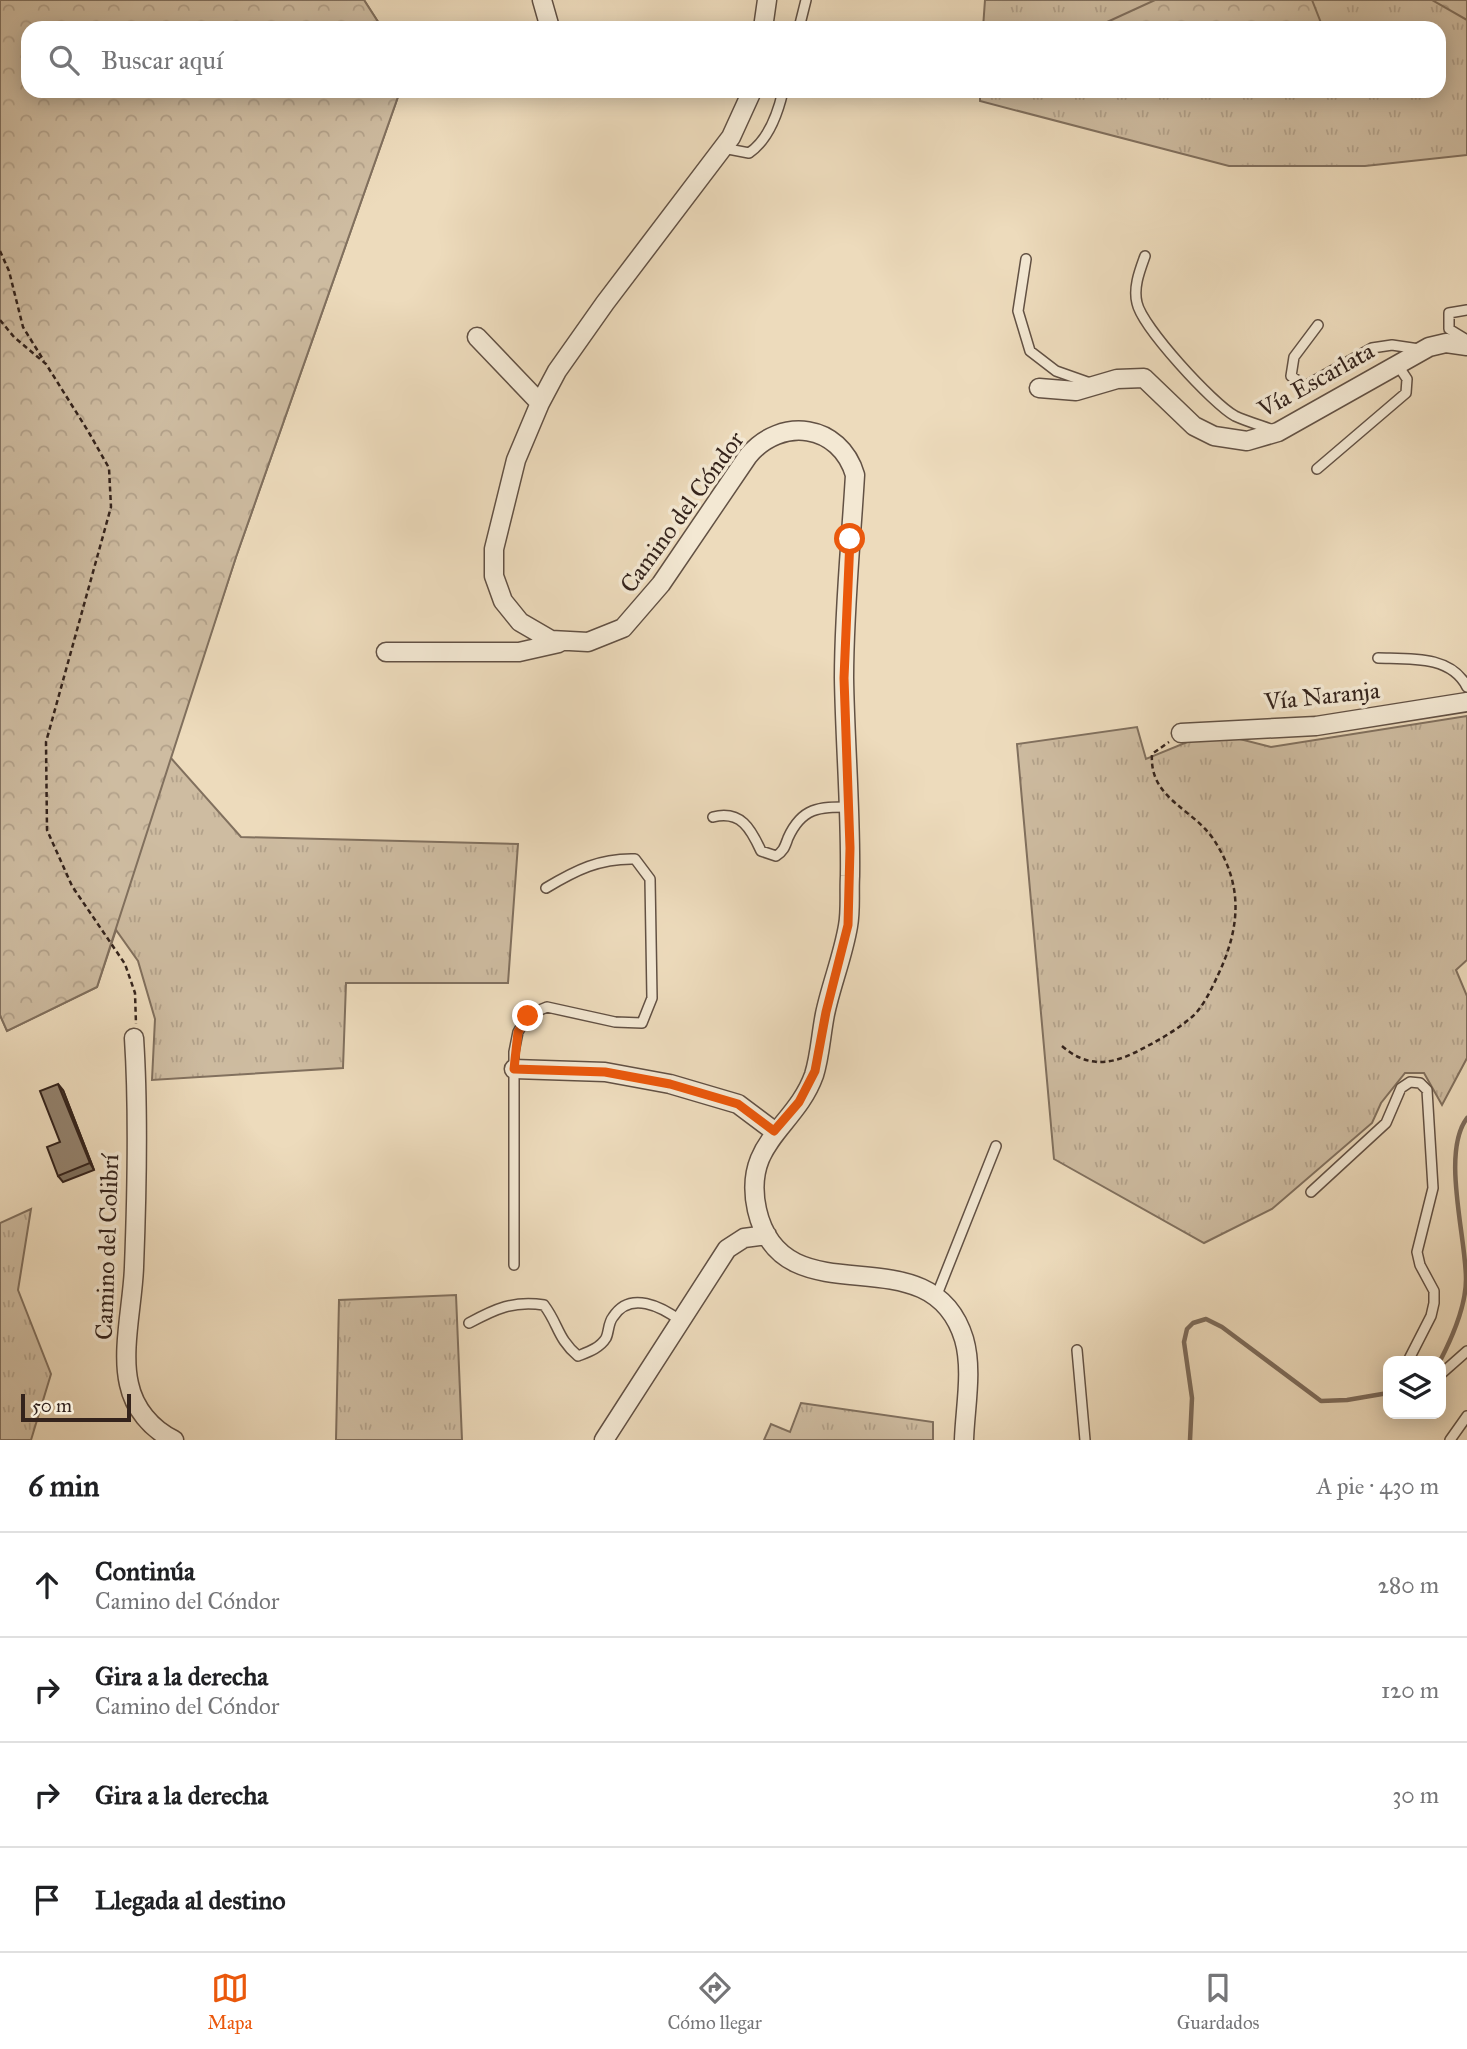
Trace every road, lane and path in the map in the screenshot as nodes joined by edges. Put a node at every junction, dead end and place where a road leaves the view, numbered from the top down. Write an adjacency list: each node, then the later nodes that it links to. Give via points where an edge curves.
1 (542, 0): 4 (street)
2 (767, 0): 5 (street)
3 (806, 0): 6 (lane)
4 (548, 21)
5 (763, 21)
6 (801, 21)
7 (749, 98): 9 (street, Camino del Cóndor)
8 (781, 98): 9 (lane, via 760,146 749,153)
9 (723, 148): 24 (street, Camino del Cóndor, via 605,303)
10 (0, 251): 20 (path, via 23,327)
11 (1145, 256): 25 (lane, via 1137,279 1137,304 1152,331 1233,415)
12 (1026, 259): 22 (lane, via 1018,311 1030,351 1056,371)
13 (1467, 310): 17 (lane, via 1449,313 1447,324)
14 (0, 320): 20 (path)
15 (1318, 325): 19 (lane, via 1294,357 1291,376 1305,386 1371,348 1392,345)
16 (477, 337): 24 (street)
17 (1467, 340)
18 (1467, 346): 19 (street, Vía Escarlata, via 1446,343)
19 (1423, 351): 21 (street, Vía Escarlata)
20 (46, 363): 36 (path, via 109,467 111,508 46,742 47,830 72,886 125,964 136,1008)
21 (1397, 364): 25 (street, Vía Escarlata); 26 (lane, via 1407,379 1406,393)
22 (1099, 385): 23 (street, Vía Escarlata, via 1076,391); 25 (street, Vía Escarlata, via 1144,378 1194,426 1225,439 1247,441)
23 (1039, 388)
24 (540, 403): 27 (street, Camino del Cóndor, via 507,489 494,549 494,576 503,601 520,622 541,636)
25 (1278, 432)
26 (1317, 469)
27 (562, 642): 28 (street, via 519,652); 33 (street, Camino del Cóndor, via 600,639 633,620 748,456 764,440 795,429 827,437 848,457 855,475 845,605)
28 (386, 652)
29 (1378, 657): 30 (lane, via 1436,661)
30 (1467, 687)
31 (1467, 702): 32 (street, Vía Naranja, via 1316,726)
32 (1181, 733): 37 (path, via 1152,754 1151,766 1168,799 1213,838 1230,868 1237,904 1231,946 1195,1014 1153,1044 1098,1064 1074,1057)
33 (849, 807): 34 (lane, via 811,810 793,827 780,853 770,856 761,851 751,829 741,820 728,815); 39 (street, Camino del Cóndor, via 848,925 815,1071 799,1102)
34 (713, 817)
35 (546, 888): 38 (lane, via 580,867 612,858 635,859 650,879 652,998 642,1023 547,1007 528,1016 518,1032)
36 (134, 1038): 52 (street, Camino del Colibrí, via 134,1268 127,1371 143,1415)
37 (1062, 1046)
38 (514, 1069): 39 (street, via 605,1072 670,1084 738,1104); 43 (lane)
39 (774, 1131): 42 (street, Camino del Cóndor, via 761,1154 755,1180 757,1209)
40 (996, 1146): 44 (lane)
41 (1311, 1192): 49 (lane, via 1386,1124 1401,1088 1410,1082 1427,1090 1433,1188 1417,1252 1434,1290 1434,1303)
42 (767, 1235): 44 (street, via 774,1246 809,1268 844,1276 902,1279); 45 (street, via 744,1238 727,1250)
43 (514, 1265)
44 (936, 1297): 54 (street, via 953,1317 966,1349)
45 (681, 1321): 46 (lane, via 661,1307 641,1302 622,1306 611,1318 605,1339 578,1356 561,1341 555,1319 544,1305 523,1301); 53 (street)
46 (469, 1323)
47 (1077, 1350): 55 (lane)
48 (1467, 1351): 50 (lane)
49 (1411, 1356)
50 (1446, 1370)
51 (1467, 1416): 56 (lane)
52 (174, 1440)
53 (604, 1440)
54 (964, 1440)
55 (1085, 1440)
56 (1450, 1440)

